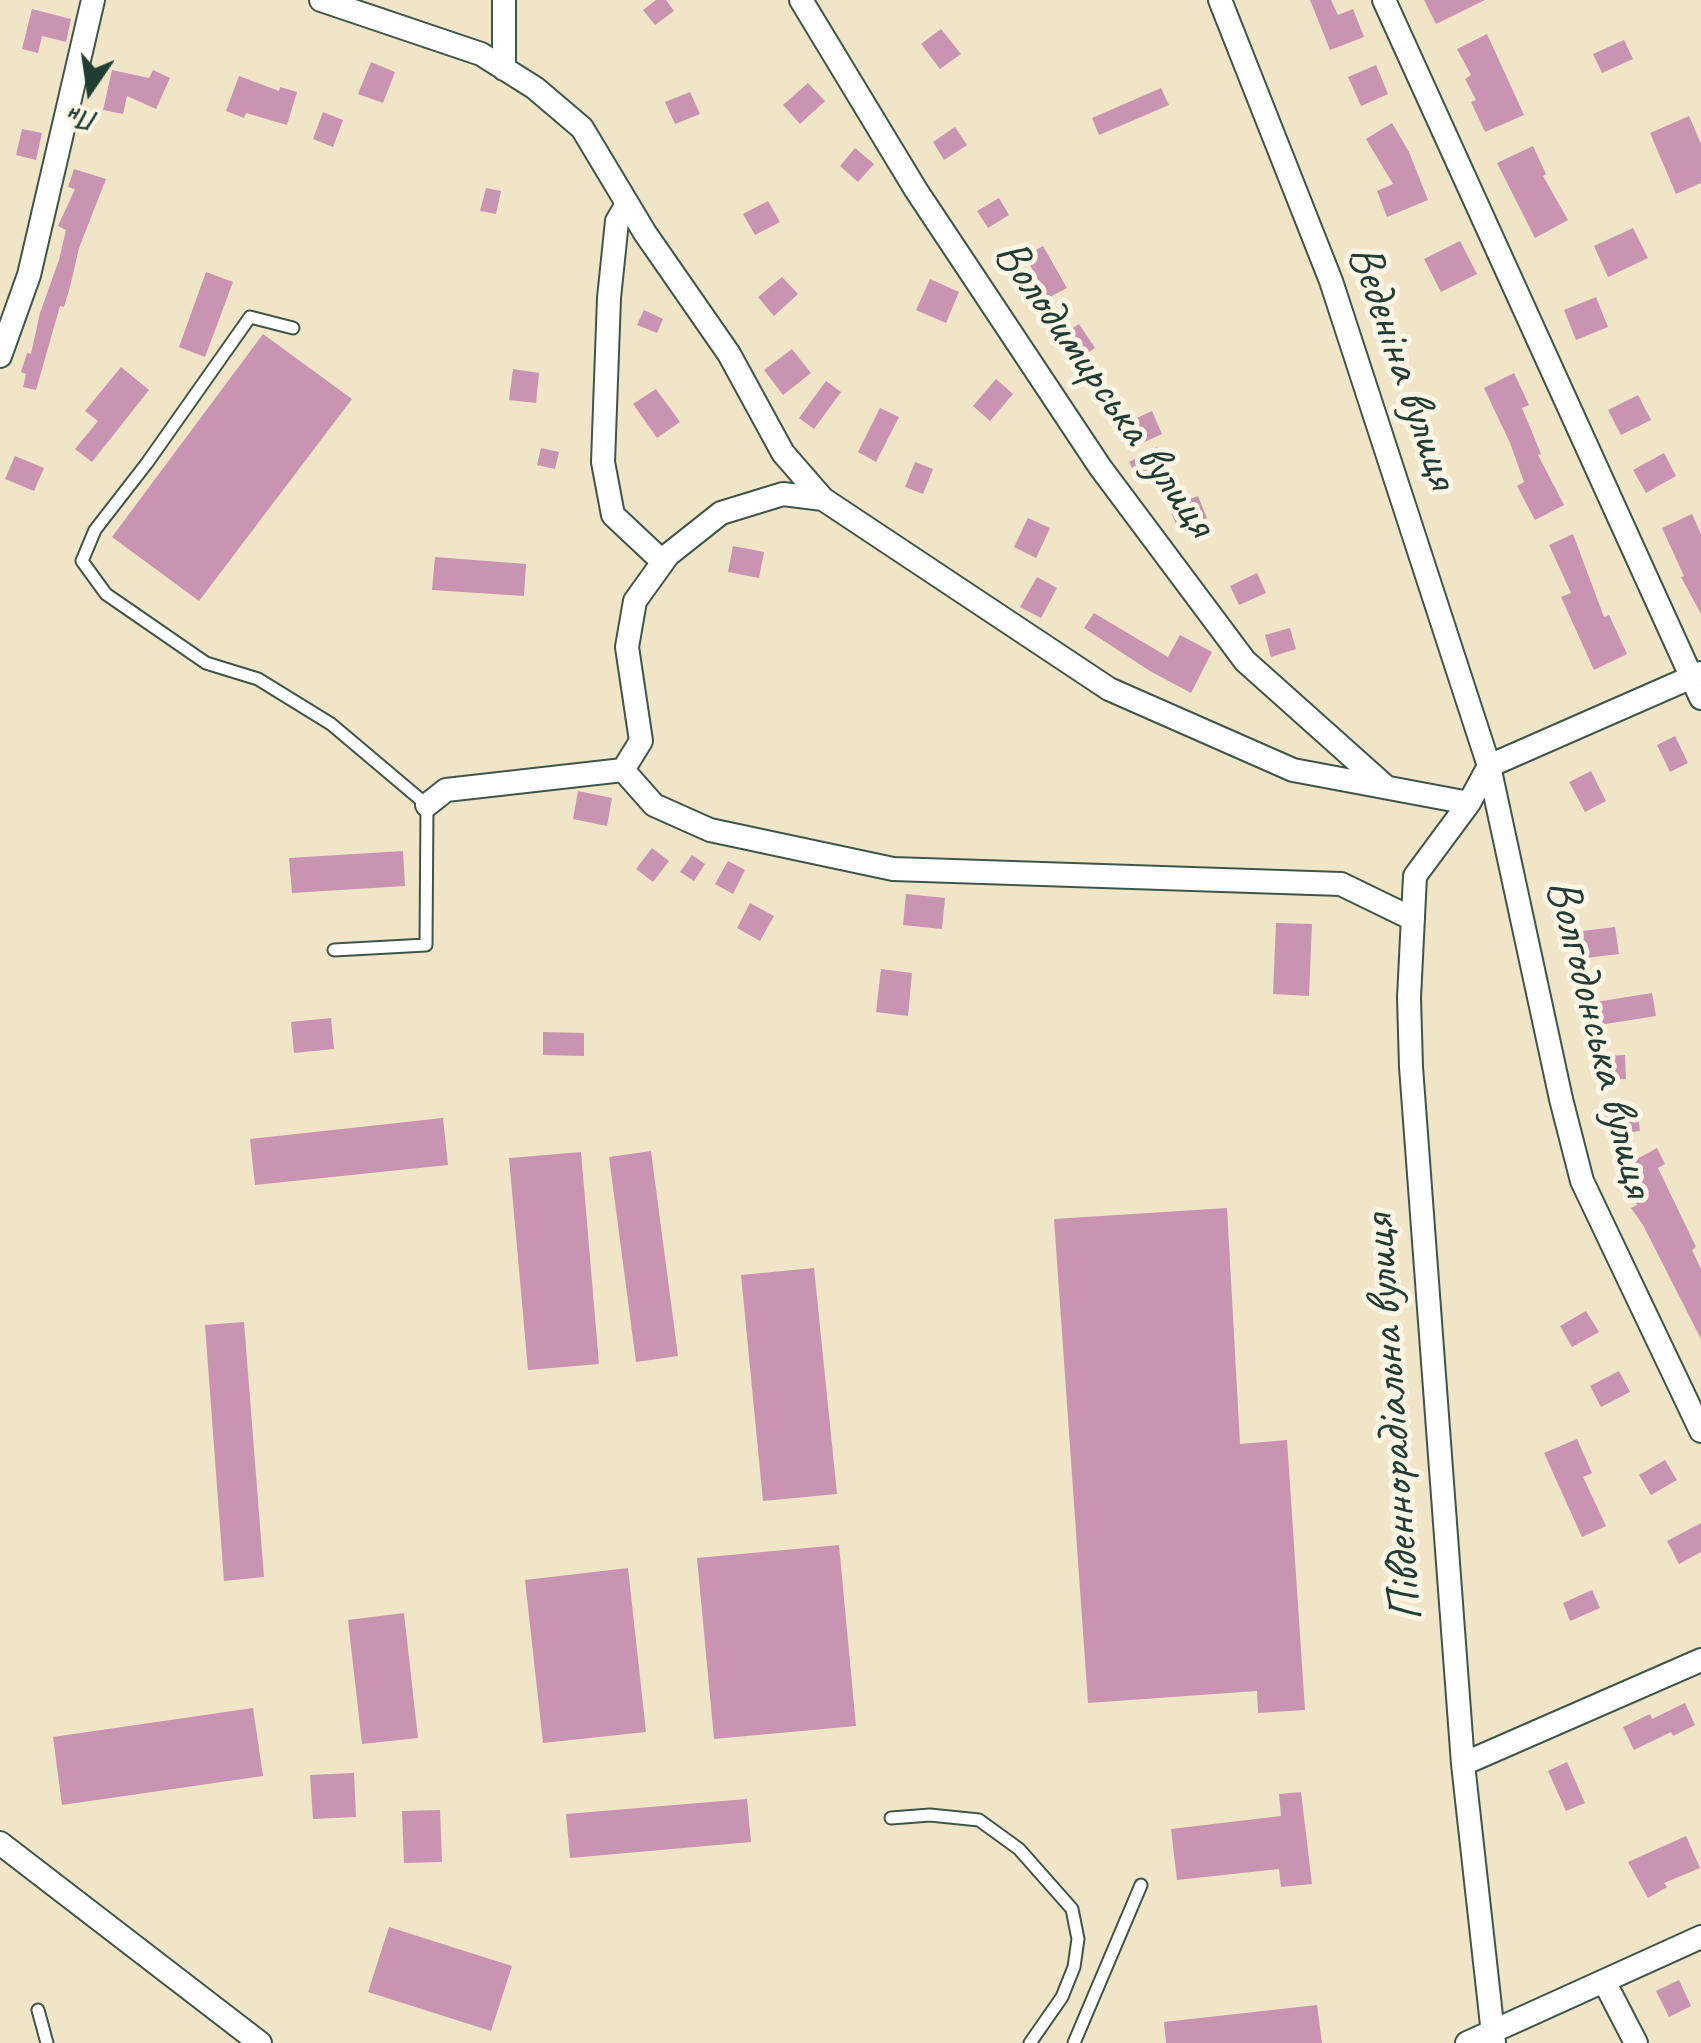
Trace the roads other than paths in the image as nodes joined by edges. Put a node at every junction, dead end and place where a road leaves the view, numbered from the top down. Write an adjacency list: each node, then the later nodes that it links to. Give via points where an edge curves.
1 (94, 0): 10 (street, via 29,275)
2 (321, 0): 7 (street)
3 (504, 0): 7 (street)
4 (800, 0): 16 (street, Володимирська вулиця, via 916,190 1111,482 1245,661)
5 (1220, 0): 14 (street, Веденіна вулиця, via 1331,281)
6 (1384, 0): 13 (street)
7 (504, 68): 8 (street, via 582,128)
8 (627, 204): 11 (street, via 729,354 783,453); 12 (street, via 617,221 608,298 603,462 612,515)
9 (293, 328): 18 (lane, via 250,316 95,530 82,561 106,594 206,663 258,679 332,724)
10 (0, 356)
11 (823, 499): 12 (street, via 783,494 721,513); 16 (street, via 1110,689 1293,770)
12 (662, 562): 15 (street, via 635,601 628,648 641,741)
13 (1698, 683): 14 (street)
14 (1489, 766): 17 (street, Південнорадіальна вулиця); 21 (street, Волгодонська вулиця, via 1582,1182)
15 (622, 770): 18 (street, via 446,790); 19 (street, via 654,805 710,830 893,868 1342,884)
16 (1386, 788): 17 (street)
17 (1469, 803): 19 (street, Південнорадіальна вулиця, via 1415,876)
18 (427, 805): 20 (lane, via 426,944)
19 (1413, 919): 23 (street, Південнорадіальна вулиця, via 1411,1067)
20 (334, 950)
21 (1701, 1432)
22 (1701, 1660): 23 (street)
23 (1463, 1764): 30 (street, Південнорадіальна вулиця)
24 (891, 1818): 33 (lane, via 979,1820 1020,1849 1072,1909 1074,1967)
25 (0, 1844): 32 (street)
26 (1141, 1885): 34 (lane)
27 (1701, 1937): 28 (street)
28 (1605, 1983): 30 (street); 36 (street)
29 (38, 2010): 31 (lane)
30 (1494, 2038): 35 (street)
31 (46, 2043)
32 (260, 2043)
33 (1030, 2043)
34 (1074, 2043)
35 (1466, 2043)
36 (1636, 2043)

